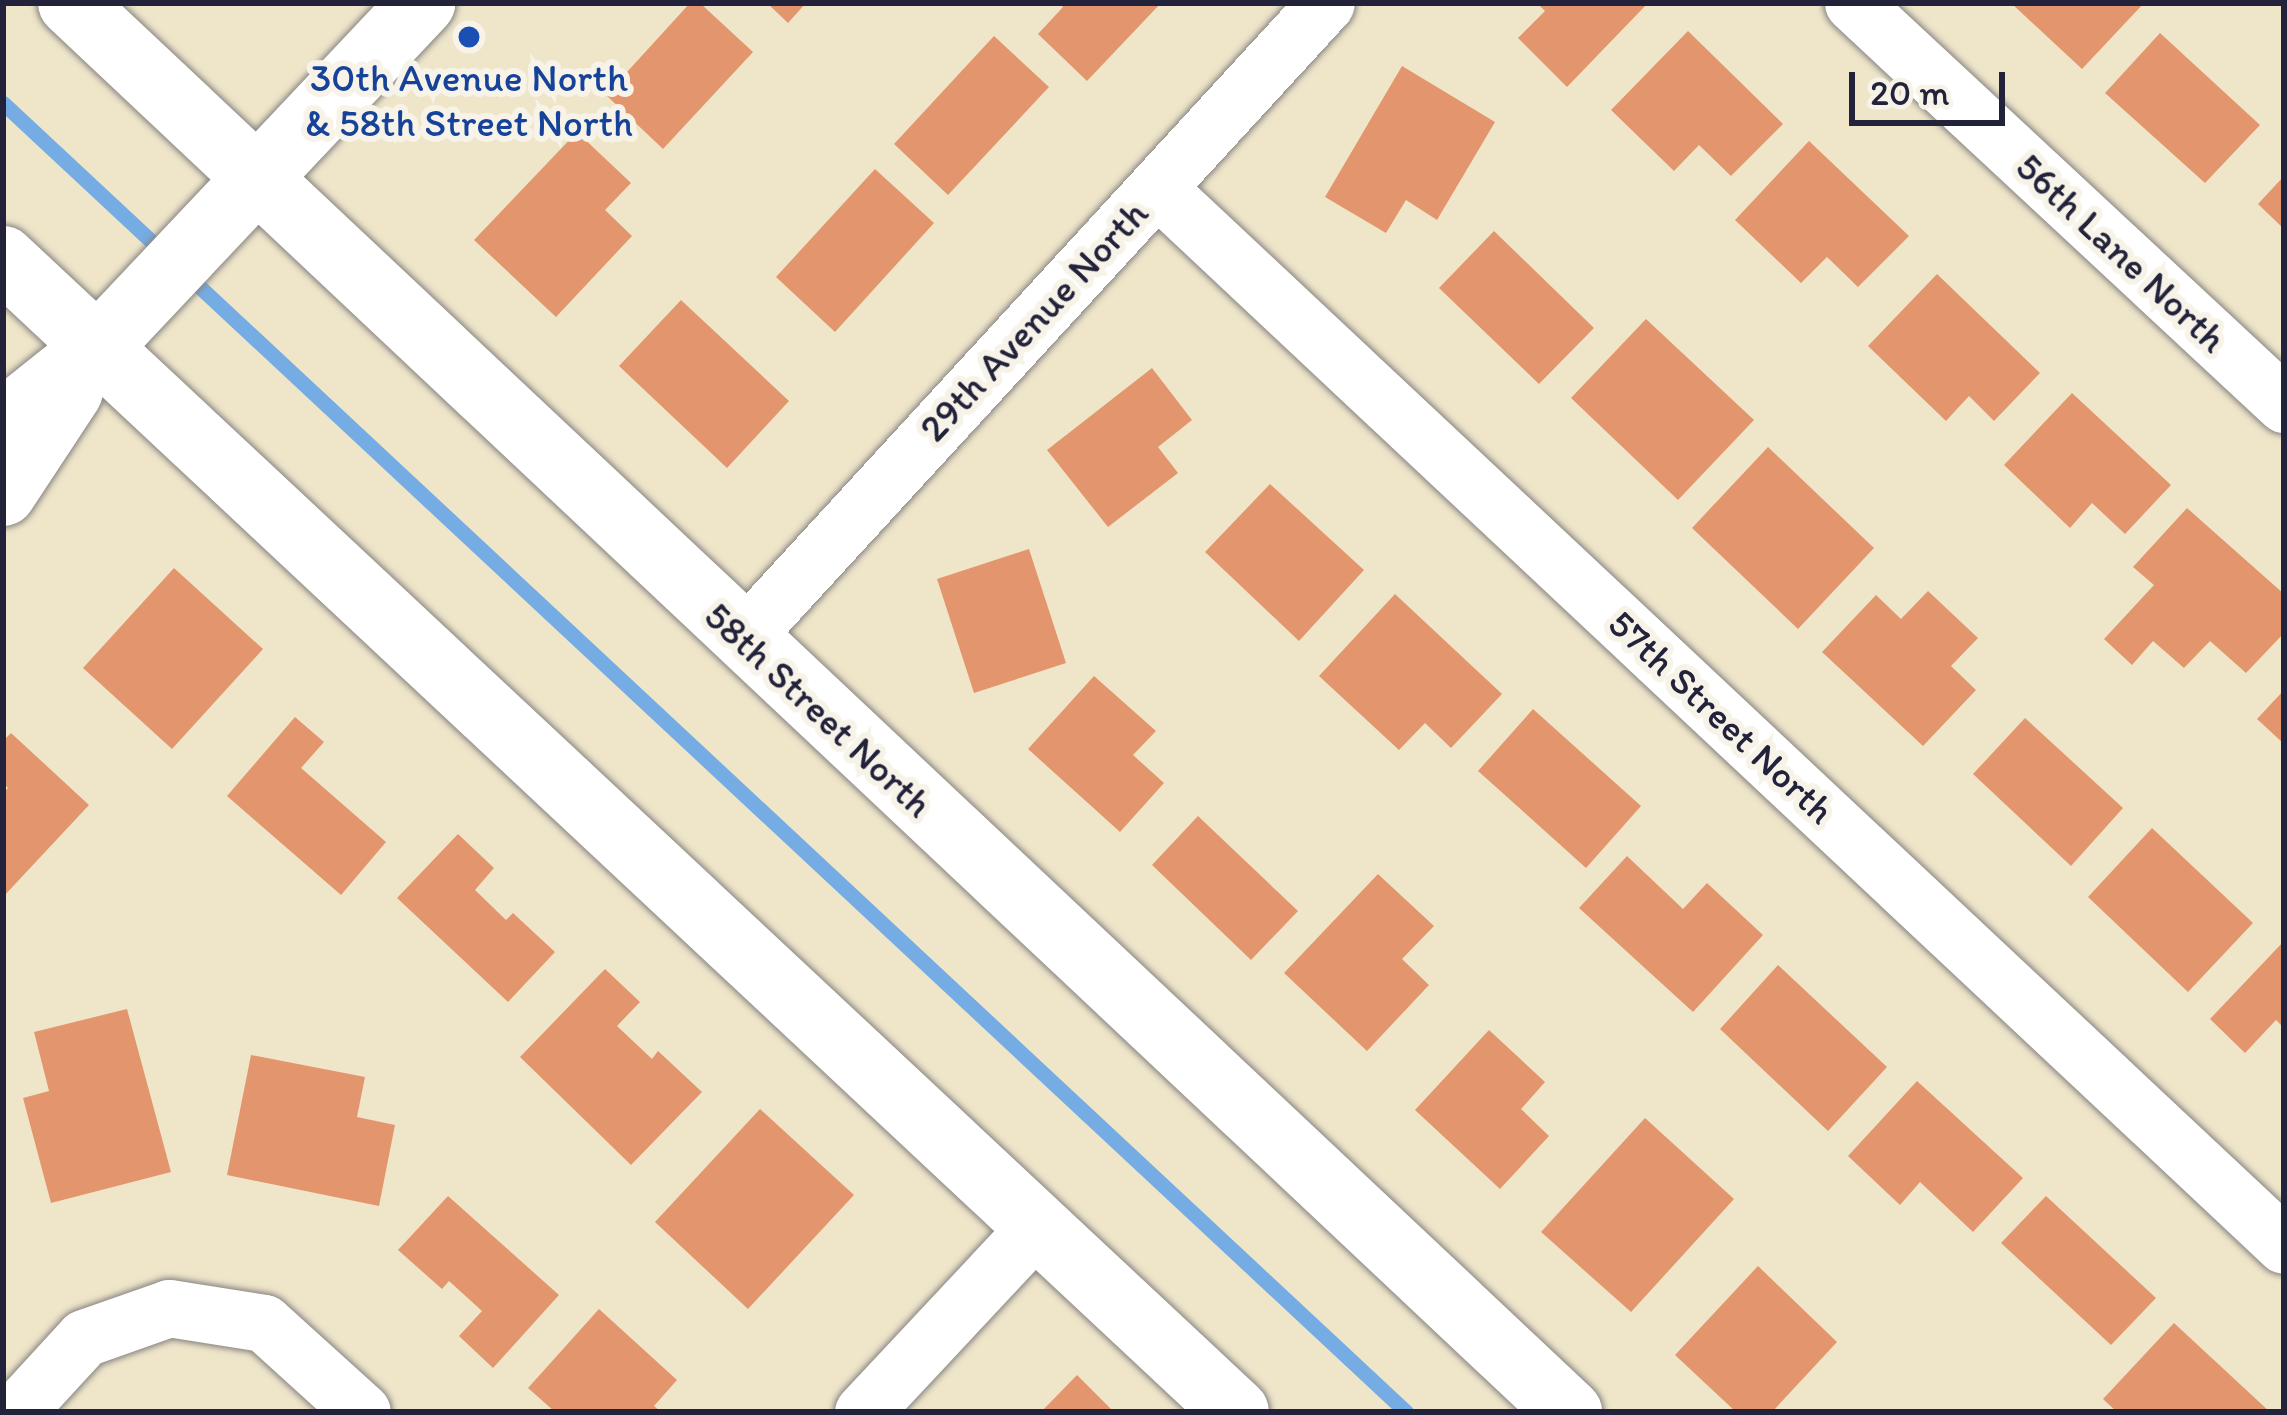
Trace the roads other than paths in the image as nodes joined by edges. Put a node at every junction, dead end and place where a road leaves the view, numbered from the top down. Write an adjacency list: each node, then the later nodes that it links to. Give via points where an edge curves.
1 (71, 3): 6 (street, 58th Street North)
2 (422, 3): 6 (street)
3 (1326, 3): 5 (street, 29th Avenue North)
4 (1853, 3): 9 (street, 56th Lane North)
5 (1157, 188): 12 (street, 29th Avenue North); 14 (street, 57th Street North)
6 (241, 197): 8 (street); 12 (street, 58th Street North)
7 (3, 259): 8 (street)
8 (116, 329): 10 (street); 11 (street); 13 (street)
9 (2284, 404)
10 (3, 423)
11 (3, 493)
12 (742, 639): 19 (street, 58th Street North)
13 (1037, 1226): 17 (street); 18 (street)
14 (2284, 1246)
15 (16, 1412): 16 (street, via 84,1339 169,1307 264,1322)
16 (362, 1412)
17 (863, 1412)
18 (1236, 1412)
19 (1569, 1412)

